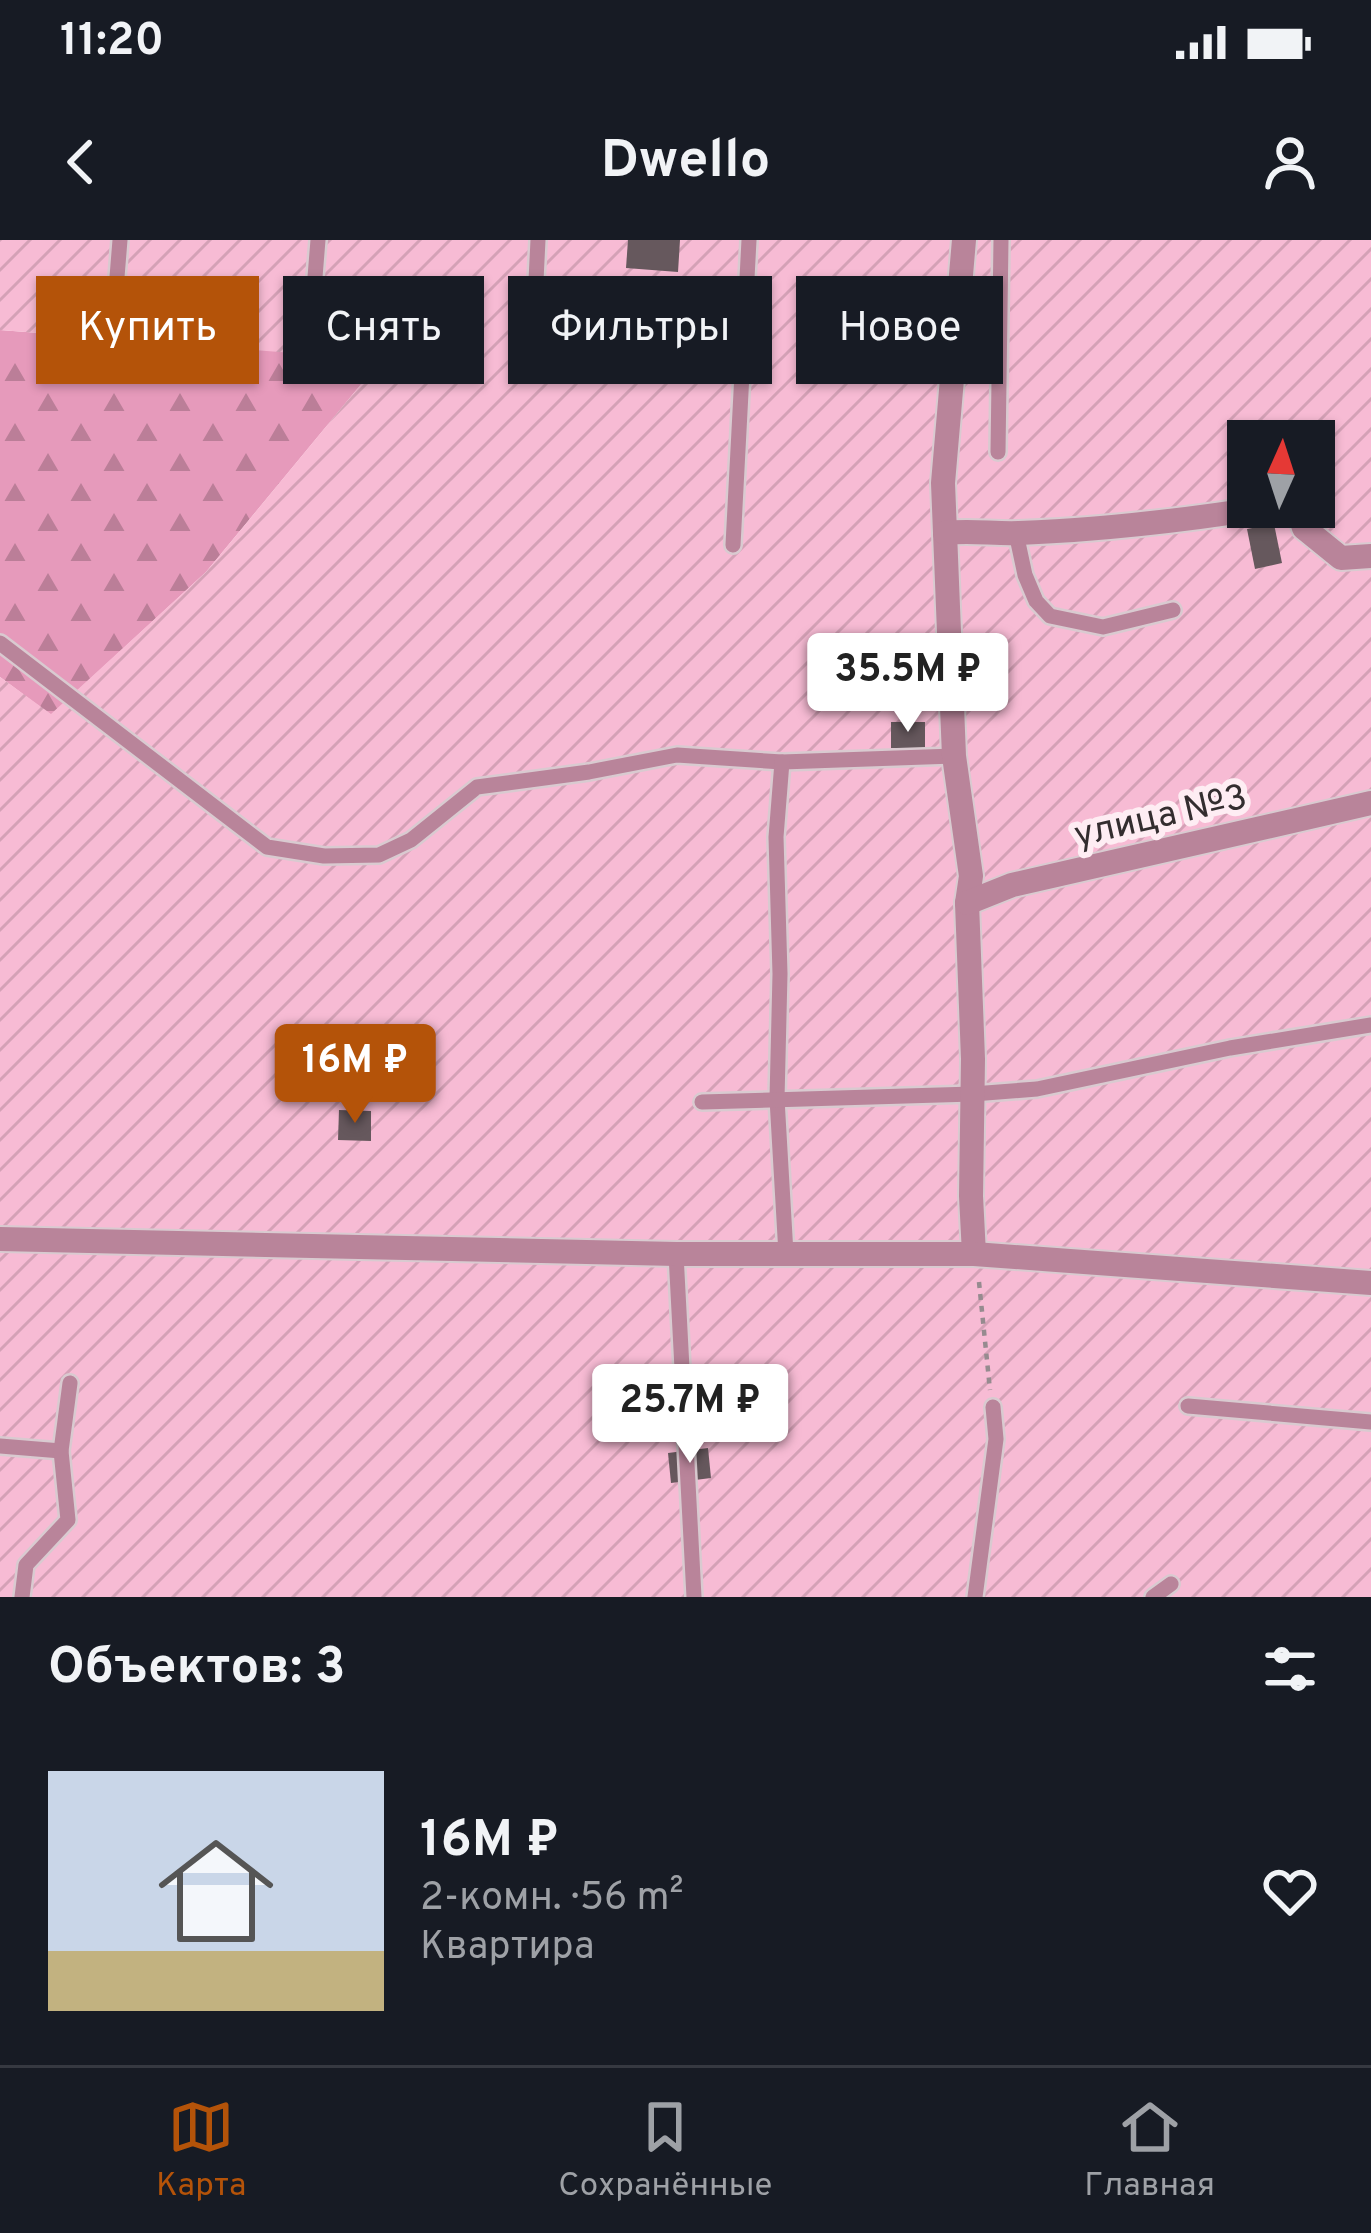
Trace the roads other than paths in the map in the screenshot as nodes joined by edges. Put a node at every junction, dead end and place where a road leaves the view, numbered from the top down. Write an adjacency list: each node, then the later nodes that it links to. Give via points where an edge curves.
1 (120, 240): 7 (lane)
2 (318, 240): 8 (lane)
3 (538, 240): 9 (lane)
4 (749, 240): 15 (lane)
5 (964, 240): 13 (street)
6 (1001, 240): 10 (lane)
7 (117, 276)
8 (315, 276)
9 (536, 276)
10 (998, 452)
11 (1227, 514): 14 (street)
12 (1304, 528): 16 (street, via 1341,558)
13 (945, 533): 14 (street); 19 (street)
14 (1016, 533): 17 (lane, via 1025,575 1051,616 1103,627)
15 (733, 545)
16 (1371, 556)
17 (1173, 610)
18 (0, 643): 20 (lane, via 267,847 324,856 379,855 411,841 477,787 677,755)
19 (954, 756): 20 (lane); 22 (street)
20 (782, 762): 25 (lane)
21 (1371, 803): 22 (street, улица №3)
22 (967, 902): 24 (street)
23 (1371, 1025): 24 (lane, via 1037,1089)
24 (973, 1094): 25 (lane); 28 (street)
25 (778, 1099): 26 (lane); 30 (lane)
26 (703, 1102)
27 (0, 1239): 29 (street)
28 (974, 1253): 30 (street); 31 (street)
29 (676, 1254): 30 (street); 40 (lane)
30 (786, 1254)
31 (1371, 1282)
32 (70, 1383): 37 (lane)
33 (1188, 1406): 35 (lane)
34 (993, 1407): 41 (lane, via 996,1439)
35 (1371, 1422)
36 (0, 1446): 37 (lane)
37 (62, 1451): 39 (lane, via 68,1520 26,1564)
38 (1171, 1584): 42 (lane)
39 (22, 1597)
40 (694, 1597)
41 (975, 1597)
42 (1153, 1597)

